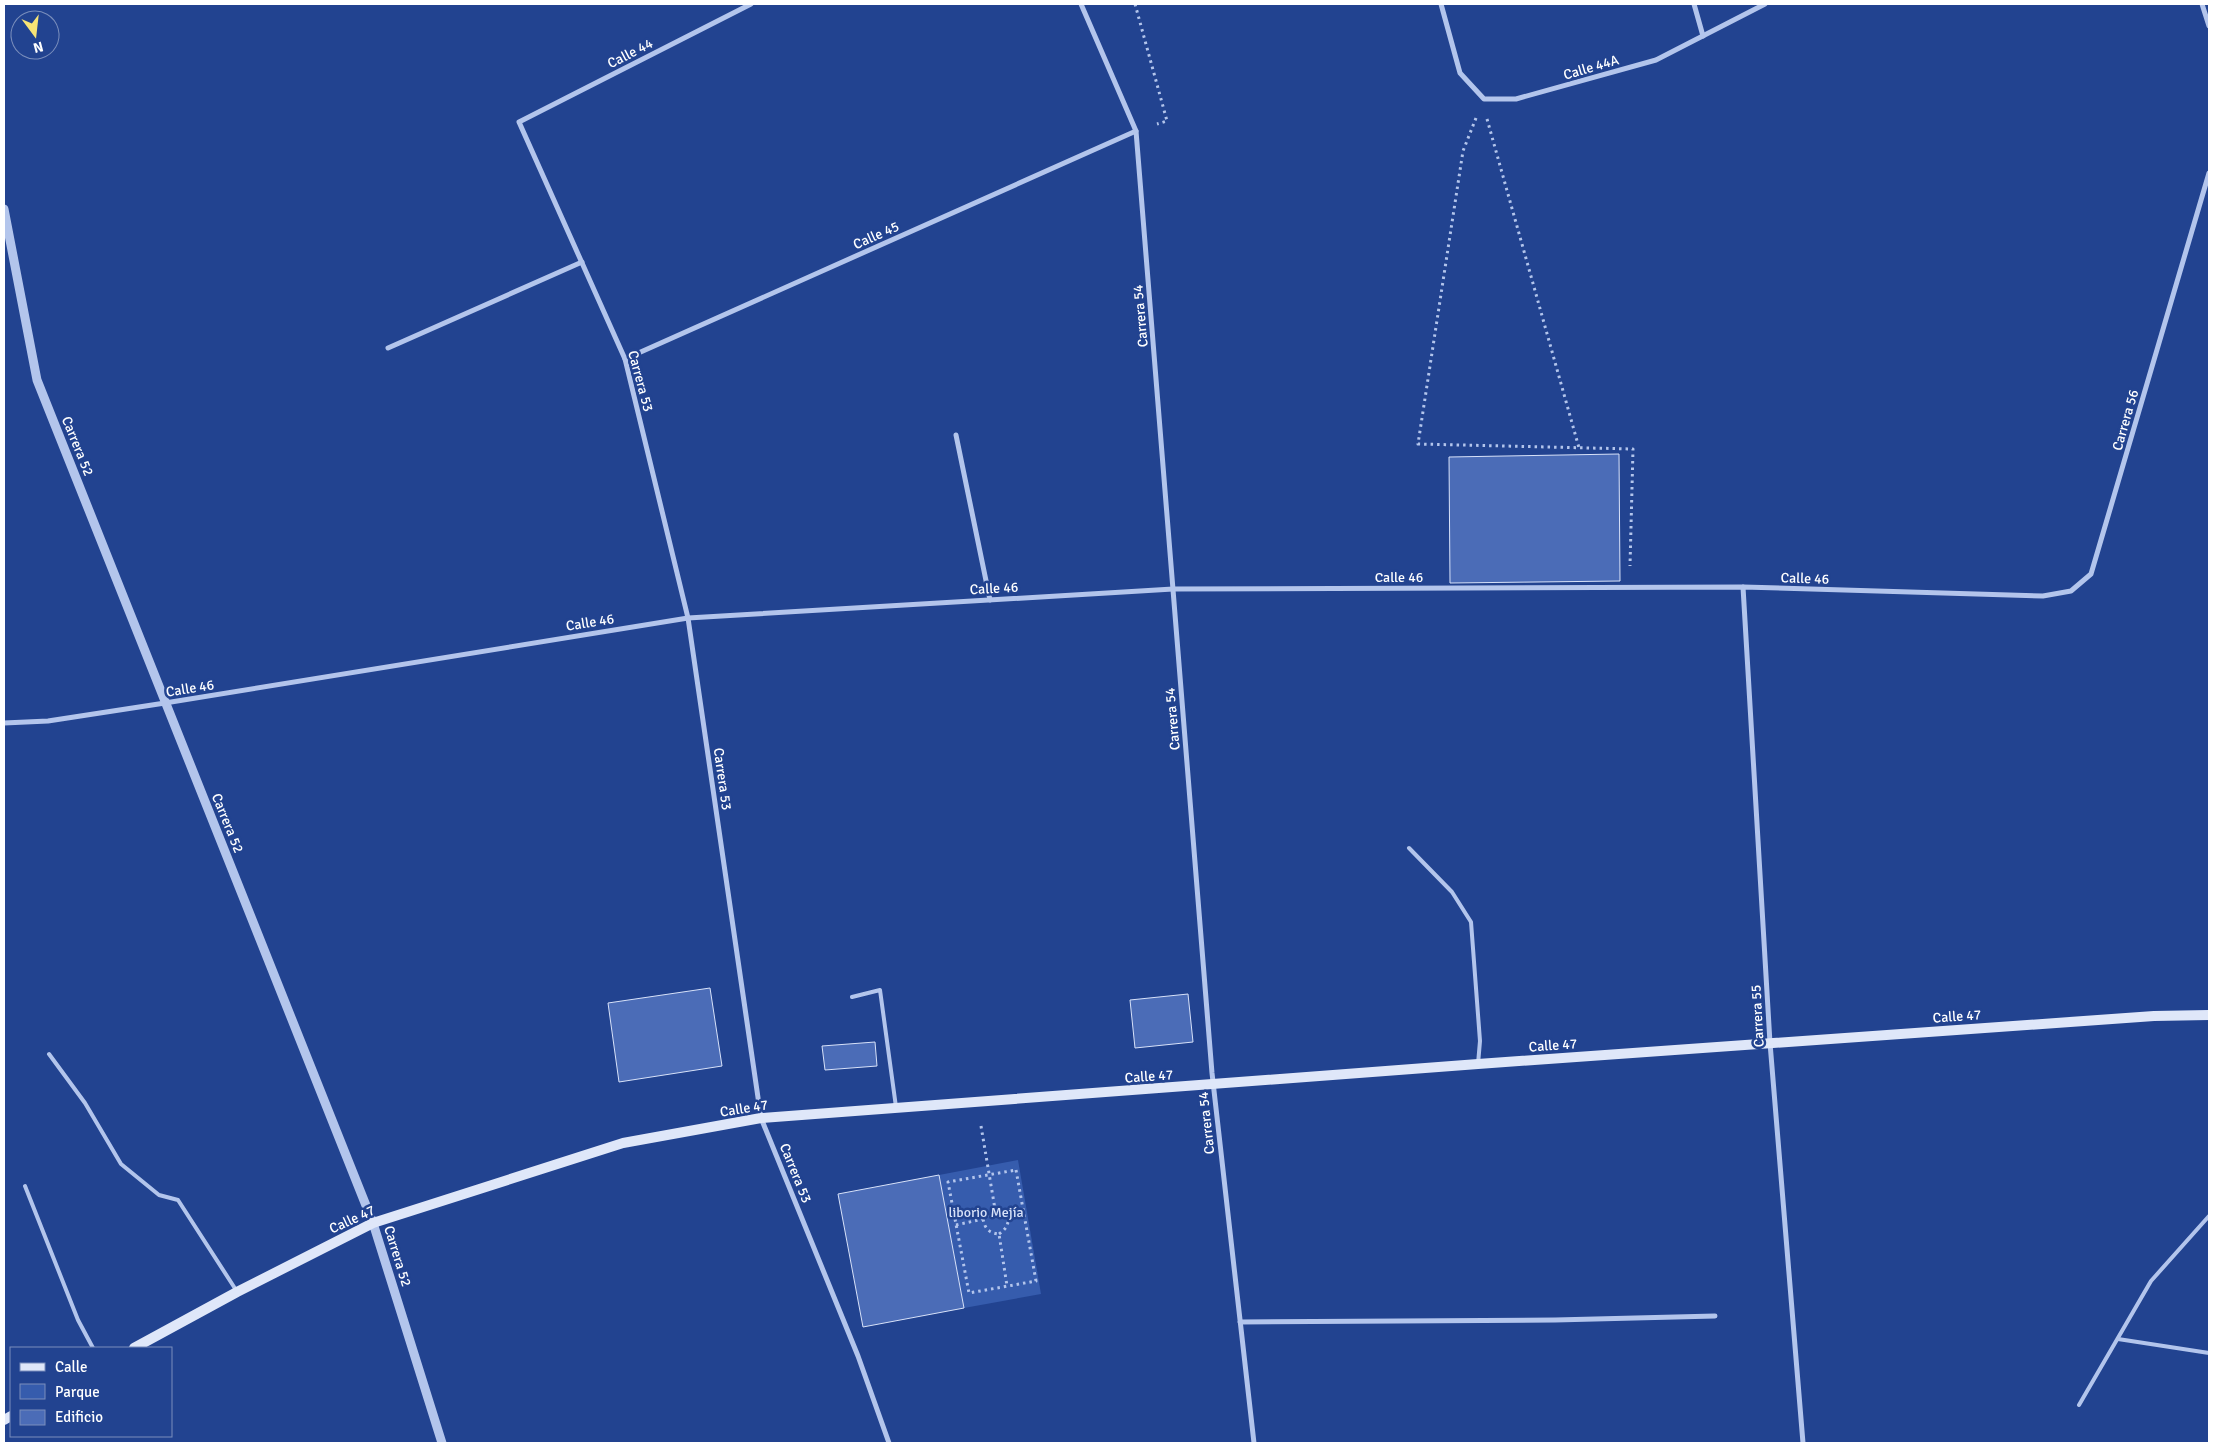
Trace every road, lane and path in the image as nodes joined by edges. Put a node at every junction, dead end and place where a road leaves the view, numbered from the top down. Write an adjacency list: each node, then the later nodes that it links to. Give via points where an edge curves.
1 (751, 4): 11 (street, Calle 44)
2 (1081, 4): 12 (street, Carrera 54)
3 (1135, 4): 12 (path, via 1167,120)
4 (1441, 4): 10 (street, via 1460,73)
5 (1694, 4): 9 (street)
6 (1765, 4): 9 (street, Calle 44A)
7 (2202, 4): 8 (street)
8 (2209, 26)
9 (1702, 36): 10 (street, Calle 44A, via 1656,60 1516,99)
10 (1483, 102): 19 (path); 19 (path, via 1463,151 1418,444)
11 (519, 122): 15 (street, Carrera 53)
12 (1136, 131): 17 (street, Calle 45); 22 (street, Carrera 54)
13 (2209, 172): 23 (street, Carrera 56, via 2091,574 2071,591 2043,596)
14 (4, 209): 26 (street, Carrera 52, via 38,380)
15 (582, 262): 16 (street); 17 (street, Carrera 53)
16 (388, 348)
17 (625, 359): 25 (street, Carrera 53)
18 (956, 435): 24 (street)
19 (1579, 448): 20 (path, via 1633,449)
20 (1629, 587): 21 (street, Calle 46); 22 (street, Calle 46)
21 (1743, 587): 23 (street, Calle 46); 31 (street, Carrera 55)
22 (1172, 589): 24 (street, Calle 46); 34 (street, Carrera 54)
23 (1994, 596)
24 (990, 600): 25 (street, Calle 46)
25 (688, 618): 26 (street, Calle 46); 37 (street, Carrera 53)
26 (165, 704): 27 (street, Calle 46, via 48,721); 45 (street, Carrera 52)
27 (4, 723)
28 (1410, 848): 33 (lane, via 1452,892 1471,922 1480,1040)
29 (852, 997): 36 (lane, via 880,990)
30 (2209, 1015): 31 (main road, Calle 47, via 2154,1016)
31 (1770, 1043): 33 (main road, Calle 47); 60 (street, Carrera 55)
32 (49, 1054): 49 (lane, via 85,1104 121,1164 159,1195 178,1200)
33 (1478, 1064): 34 (main road, Calle 47)
34 (1213, 1086): 35 (main road, Calle 47); 51 (street, Carrera 54)
35 (977, 1102): 36 (main road, Calle 47); 38 (path)
36 (896, 1107): 37 (main road, Calle 47)
37 (762, 1118): 45 (main road, Calle 47, via 623,1143); 58 (street, Carrera 53)
38 (988, 1175): 40 (path); 41 (path, via 1016,1170); 46 (path, via 948,1182)
39 (25, 1186): 53 (lane, via 78,1320)
40 (995, 1209): 42 (path); 44 (path)
41 (1024, 1211): 42 (path); 48 (path, via 1036,1280)
42 (1008, 1215): 47 (path, via 1006,1228)
43 (2209, 1216): 52 (lane, via 2151,1281)
44 (983, 1219): 46 (path); 47 (path, via 991,1233)
45 (373, 1223): 49 (main road, Calle 47); 57 (street, Carrera 52)
46 (956, 1225): 48 (path, via 968,1293)
47 (998, 1234): 48 (path)
48 (1007, 1286)
49 (237, 1292): 54 (main road, Calle 47)
50 (1715, 1316): 51 (street)
51 (1240, 1322): 59 (street, Carrera 54)
52 (2118, 1339): 55 (lane); 56 (lane)
53 (92, 1347)
54 (136, 1347)
55 (2209, 1353)
56 (2079, 1405)
57 (442, 1443)
58 (890, 1443)
59 (1254, 1443)
60 (1803, 1443)

